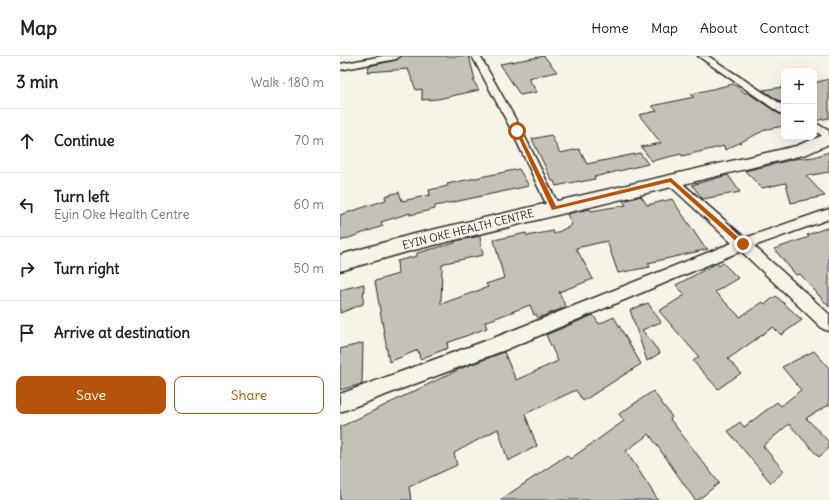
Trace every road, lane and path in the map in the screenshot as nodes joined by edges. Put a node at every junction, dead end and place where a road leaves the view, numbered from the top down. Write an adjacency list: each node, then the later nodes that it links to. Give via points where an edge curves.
1 (396, 56): 5 (street)
2 (476, 56): 10 (street, via 517,131)
3 (702, 56): 7 (street)
4 (709, 56): 6 (street)
5 (340, 67)
6 (781, 102)
7 (781, 109)
8 (822, 134): 9 (main road, EYIN OKE HEALTH CENTRE, via 801,150)
9 (671, 180): 10 (main road, EYIN OKE HEALTH CENTRE); 12 (street)
10 (554, 208): 13 (main road, EYIN OKE HEALTH CENTRE)
11 (829, 214): 12 (street)
12 (743, 244): 14 (street); 15 (street, via 499,344)
13 (340, 263)
14 (829, 324)
15 (340, 402)

